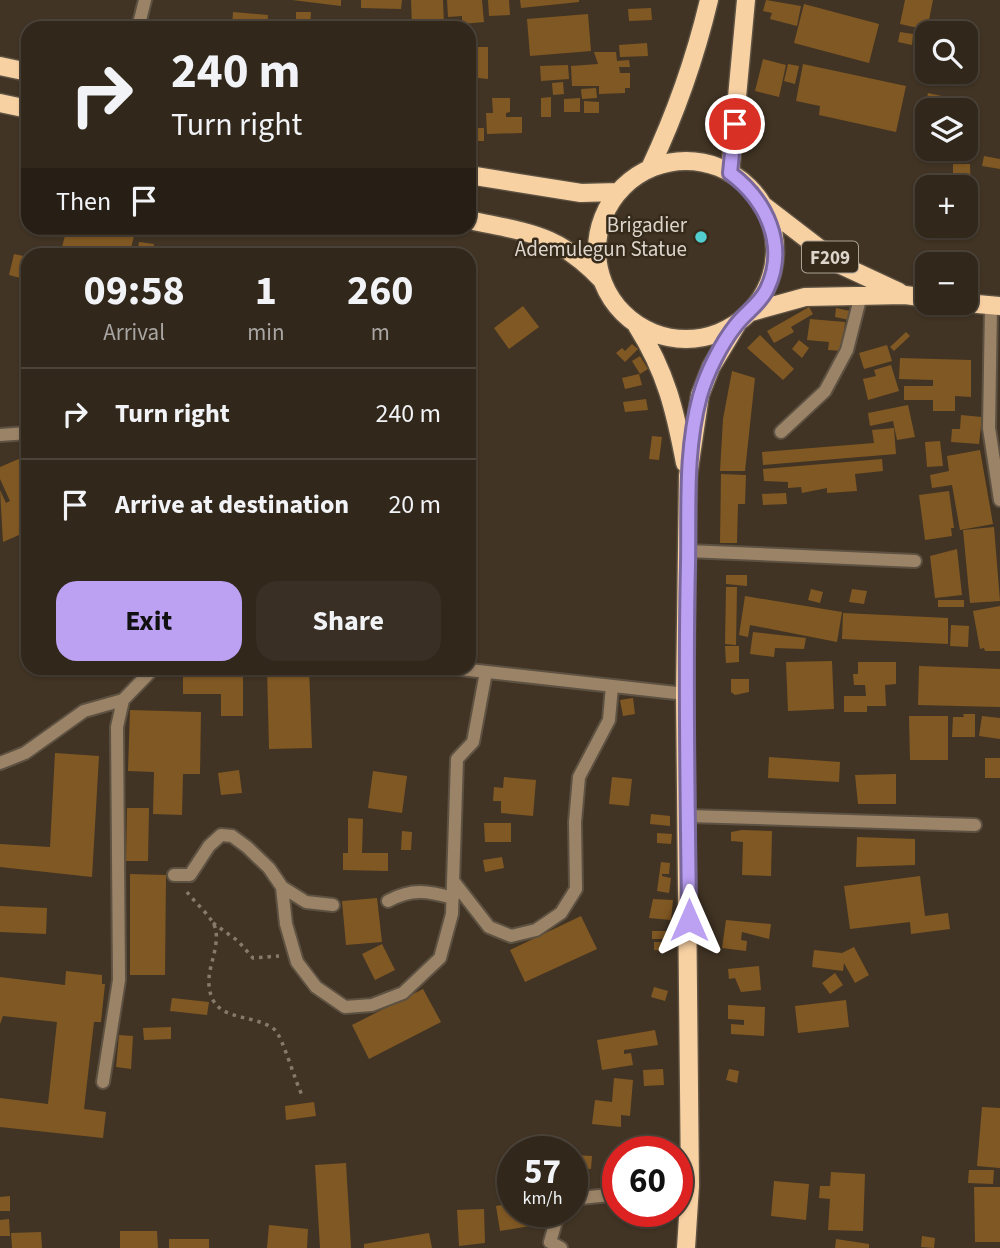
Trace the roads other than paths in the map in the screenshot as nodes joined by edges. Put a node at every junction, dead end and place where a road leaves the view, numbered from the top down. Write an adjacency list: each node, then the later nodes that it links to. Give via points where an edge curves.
1 (145, 0): 4 (street)
2 (709, 0): 9 (main road, via 695,59)
3 (746, 0): 10 (main road)
4 (140, 21)
5 (0, 66): 6 (main road)
6 (21, 70)
7 (0, 103): 8 (main road)
8 (21, 108)
9 (650, 168): 10 (main road, F209, via 677,161 704,163); 12 (main road, F209)
10 (730, 173): 13 (main road, F209, via 749,187)
11 (476, 177): 12 (main road, via 581,193)
12 (618, 192): 15 (main road, F209, via 598,234)
13 (763, 206): 17 (main road, F209, via 841,265); 21 (main road, F209, via 773,233 775,261 767,288)
14 (476, 222): 15 (main road, F209, via 561,244)
15 (602, 280): 22 (main road, F209)
16 (861, 295): 17 (main road, F209); 21 (main road, F209, via 805,297); 24 (street, via 847,349 825,391)
17 (905, 295): 18 (main road, F209)
18 (915, 296)
19 (978, 304): 20 (main road)
20 (996, 306): 28 (street, via 989,428)
21 (751, 312): 23 (main road, F209)
22 (635, 324): 23 (main road, F209, via 676,339 718,334); 27 (main road, via 672,397)
23 (737, 324): 27 (main road, via 700,395)
24 (781, 432)
25 (21, 434): 26 (street)
26 (0, 435)
27 (688, 476): 29 (main road)
28 (1000, 500)
29 (688, 551): 30 (street); 35 (main road)
30 (915, 561)
31 (476, 671): 32 (street)
32 (486, 672): 34 (street); 41 (street, via 473,742 457,759)
33 (147, 675): 36 (street)
34 (612, 686): 35 (street); 41 (street, via 609,720 579,777 576,889 561,912 536,930 511,936 489,927)
35 (685, 694): 38 (main road)
36 (123, 700): 37 (street, via 84,711 25,753); 46 (street, via 117,727 119,979)
37 (0, 763)
38 (689, 816): 39 (street); 47 (main road)
39 (975, 825)
40 (174, 875): 42 (street, via 190,875 209,846 221,835 232,836 269,868)
41 (454, 882): 43 (street)
42 (282, 887): 43 (street, via 297,962 316,987 345,1007 372,1005 403,993 440,958); 45 (street, via 306,902)
43 (453, 898): 44 (street, via 408,890)
44 (388, 901)
45 (333, 905)
46 (103, 1082)
47 (685, 1136)
48 (554, 1227): 50 (street, via 550,1242)
49 (685, 1227): 51 (main road)
50 (561, 1248)
51 (686, 1248)

